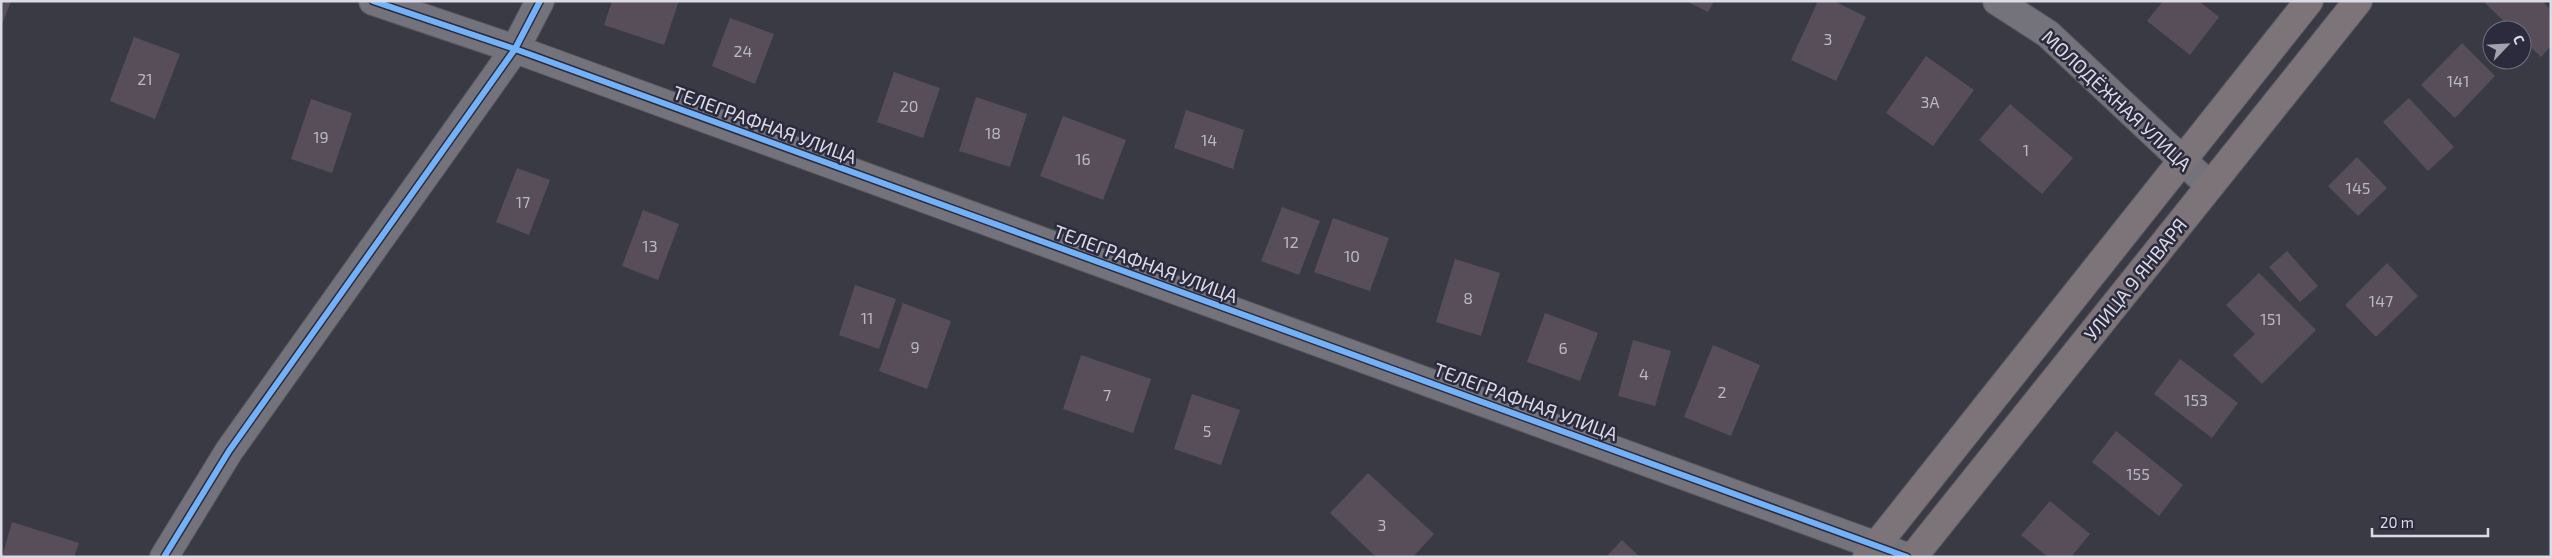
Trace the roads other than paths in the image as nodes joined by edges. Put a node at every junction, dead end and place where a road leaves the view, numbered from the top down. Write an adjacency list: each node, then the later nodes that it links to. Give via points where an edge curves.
1 (373, 1): 6 (street, ТЕЛЕГРАФНАЯ УЛИЦА)
2 (540, 1): 6 (street)
3 (1997, 1): 7 (street, МОЛОДЁЖНАЯ УЛИЦА, via 2048,34)
4 (2309, 1): 7 (main road, УЛИЦА 9 ЯНВАРЯ)
5 (2358, 1): 8 (main road, УЛИЦА 9 ЯНВАРЯ)
6 (515, 49): 9 (street, ТЕЛЕГРАФНАЯ УЛИЦА); 10 (street, via 229,450)
7 (2183, 161): 8 (street, МОЛОДЁЖНАЯ УЛИЦА); 9 (main road, УЛИЦА 9 ЯНВАРЯ)
8 (2210, 186): 12 (main road, УЛИЦА 9 ЯНВАРЯ)
9 (1872, 551): 11 (street, ТЕЛЕГРАФНАЯ УЛИЦА)
10 (164, 557)
11 (1907, 557)
12 (1913, 557)

